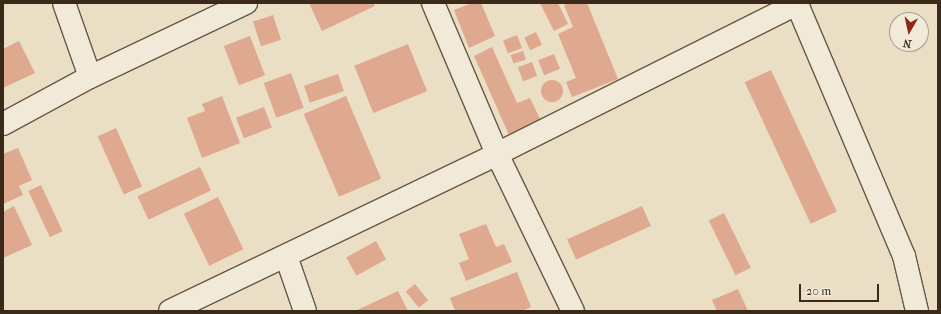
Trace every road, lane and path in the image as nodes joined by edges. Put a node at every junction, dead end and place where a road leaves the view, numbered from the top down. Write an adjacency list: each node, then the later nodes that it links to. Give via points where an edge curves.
1 (64, 3): 5 (street)
2 (246, 3): 5 (street)
3 (433, 3): 7 (street)
4 (798, 3): 7 (street); 12 (street, via 904,256)
5 (90, 77): 6 (street)
6 (3, 124)
7 (497, 154): 8 (street); 11 (street)
8 (286, 256): 9 (street); 10 (street)
9 (170, 311)
10 (305, 311)
11 (573, 311)
12 (917, 311)

